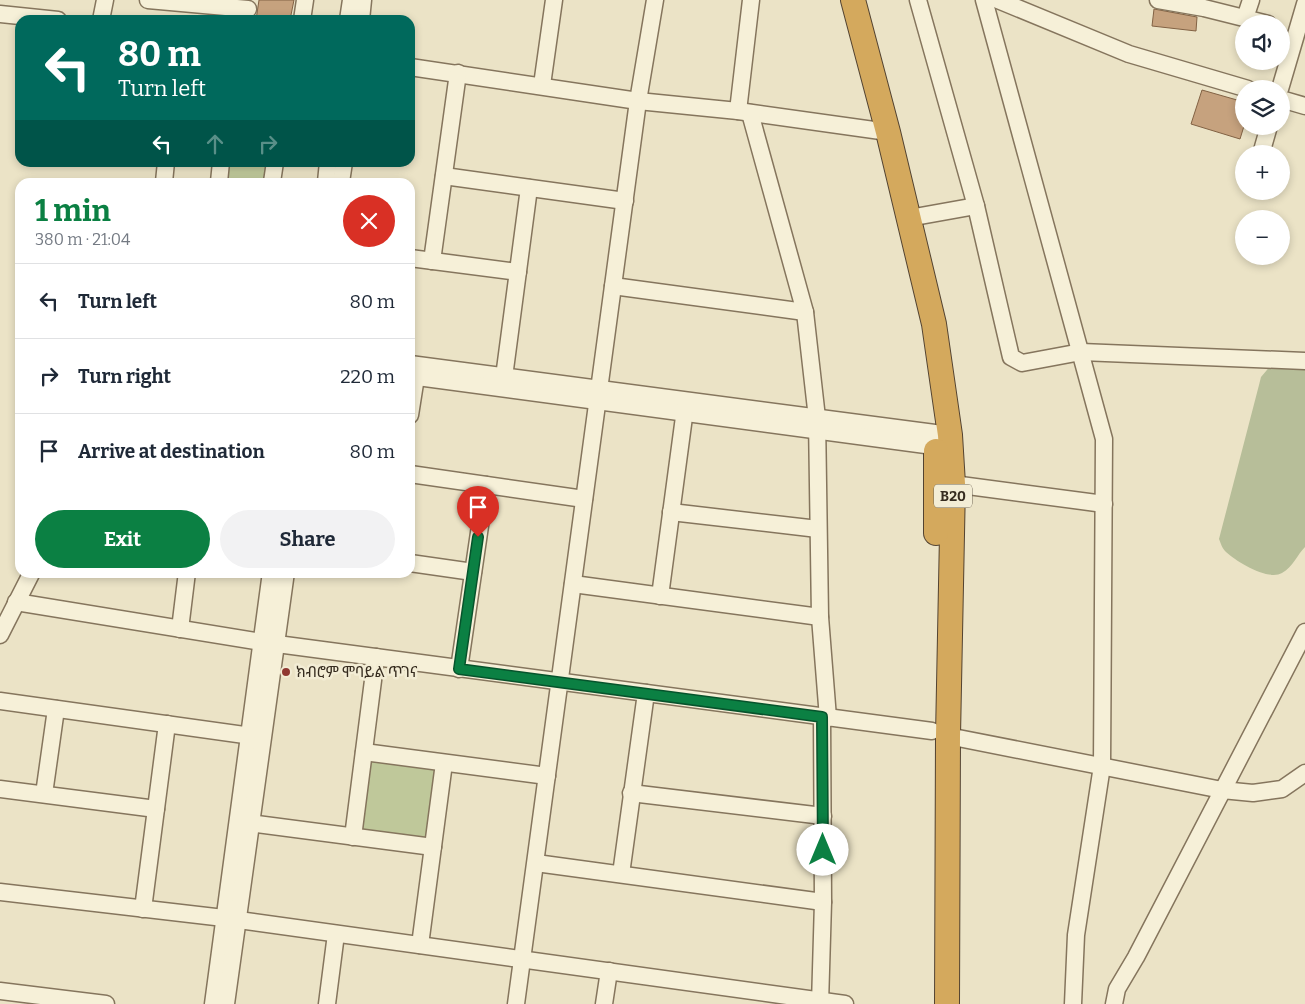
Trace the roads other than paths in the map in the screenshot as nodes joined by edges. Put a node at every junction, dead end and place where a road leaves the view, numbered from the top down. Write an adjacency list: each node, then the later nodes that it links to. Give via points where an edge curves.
1 (105, 0): 20 (street)
2 (148, 0): 18 (street)
3 (305, 0): 21 (street)
4 (351, 0): 22 (street)
5 (363, 0): 23 (street)
6 (554, 0): 31 (street)
7 (655, 0): 33 (street)
8 (751, 0): 36 (street)
9 (841, 0): 37 (highway, B20)
10 (853, 0): 37 (highway, B20)
11 (918, 0): 41 (street)
12 (984, 0): 48 (street)
13 (998, 0): 32 (street, via 1129,54)
14 (1158, 0): 16 (street)
15 (1251, 0): 25 (street)
16 (1205, 4): 24 (street)
17 (1305, 4): 27 (street)
18 (248, 10)
19 (0, 14): 26 (street)
20 (103, 15)
21 (303, 15)
22 (349, 15)
23 (362, 15)
24 (1236, 15)
25 (1246, 15)
26 (15, 16)
27 (1294, 31): 30 (street)
28 (415, 68): 29 (street)
29 (458, 73): 31 (street); 38 (street)
30 (1282, 80)
31 (542, 85): 33 (street)
32 (1235, 85)
33 (638, 101): 36 (street); 40 (street)
34 (1290, 102): 35 (street)
35 (1305, 106)
36 (744, 112): 37 (street); 47 (street)
37 (882, 131): 42 (highway, B20); 56 (highway, B20)
38 (444, 176): 39 (street); 44 (street)
39 (529, 188): 40 (street); 45 (street)
40 (625, 201): 46 (street)
41 (976, 206): 42 (street); 48 (street, via 1011,358 1022,363)
42 (909, 218): 56 (highway, B20, via 934,324)
43 (415, 259): 44 (street)
44 (432, 261): 45 (street)
45 (518, 272): 52 (street)
46 (614, 286): 47 (street); 53 (street)
47 (805, 312): 55 (street)
48 (1081, 352): 49 (street); 61 (street, via 1104,439)
49 (1305, 362)
50 (415, 372): 52 (street)
51 (415, 372): 53 (street)
52 (504, 376): 53 (street)
53 (599, 395): 54 (street); 60 (street)
54 (686, 407): 55 (street); 62 (street)
55 (816, 424): 56 (street); 63 (street)
56 (943, 441): 58 (highway, B20); 86 (highway, B20)
57 (415, 475): 59 (street)
58 (953, 484): 61 (street); 86 (highway, B20)
59 (486, 485): 60 (street); 65 (street)
60 (584, 500): 70 (street)
61 (1104, 504): 90 (street)
62 (671, 512): 63 (street); 71 (street)
63 (818, 529): 73 (street)
64 (415, 564): 65 (street)
65 (473, 572): 79 (street)
66 (29, 578): 72 (street)
67 (187, 578): 74 (street)
68 (271, 578): 77 (street)
69 (285, 578): 77 (street)
70 (573, 584): 71 (street); 80 (street)
71 (660, 596): 73 (street)
72 (16, 602): 74 (street); 76 (street)
73 (820, 617): 84 (street)
74 (180, 629): 77 (street)
75 (1305, 632): 94 (street)
76 (0, 635)
77 (269, 643): 78 (street); 87 (street)
78 (376, 657): 79 (street); 88 (street)
79 (459, 669): 80 (street)
80 (560, 682): 81 (street); 92 (street)
81 (646, 693): 84 (street); 95 (street)
82 (0, 701): 83 (street)
83 (56, 709): 85 (street); 96 (street)
84 (825, 717): 86 (street); 98 (street)
85 (167, 724): 87 (street); 97 (street)
86 (940, 734): 90 (street); 105 (highway, B20)
87 (256, 736): 99 (street)
88 (364, 752): 89 (street); 100 (street)
89 (444, 763): 92 (street); 101 (street)
90 (1102, 766): 94 (street); 125 (street, via 1076,935)
91 (1305, 773): 94 (street, via 1282,789 1253,793)
92 (547, 776): 102 (street)
93 (0, 789): 96 (street)
94 (1222, 790): 126 (street, via 1117,989)
95 (631, 793): 98 (street); 103 (street)
96 (44, 794): 97 (street)
97 (156, 809): 107 (street)
98 (822, 816): 106 (street)
99 (245, 822): 100 (street); 108 (street)
100 (352, 837): 101 (street)
101 (433, 847): 110 (street)
102 (536, 863): 103 (street); 111 (street)
103 (621, 874): 106 (street)
104 (0, 892): 107 (street)
105 (940, 895): 123 (highway, B20); 124 (highway, B20)
106 (823, 902): 115 (street)
107 (143, 909): 108 (street)
108 (231, 919): 109 (street); 117 (street); 118 (street)
109 (336, 934): 110 (street); 119 (street)
110 (420, 945): 111 (street)
111 (522, 959): 112 (street); 120 (street)
112 (609, 971): 115 (street); 121 (street)
113 (0, 991): 114 (street)
114 (17, 999): 116 (street)
115 (820, 1003): 122 (street)
116 (106, 1004)
117 (213, 1004)
118 (226, 1004)
119 (327, 1004)
120 (516, 1004)
121 (604, 1004)
122 (845, 1004)
123 (932, 1004)
124 (947, 1004)
125 (1073, 1004)
126 (1114, 1004)

